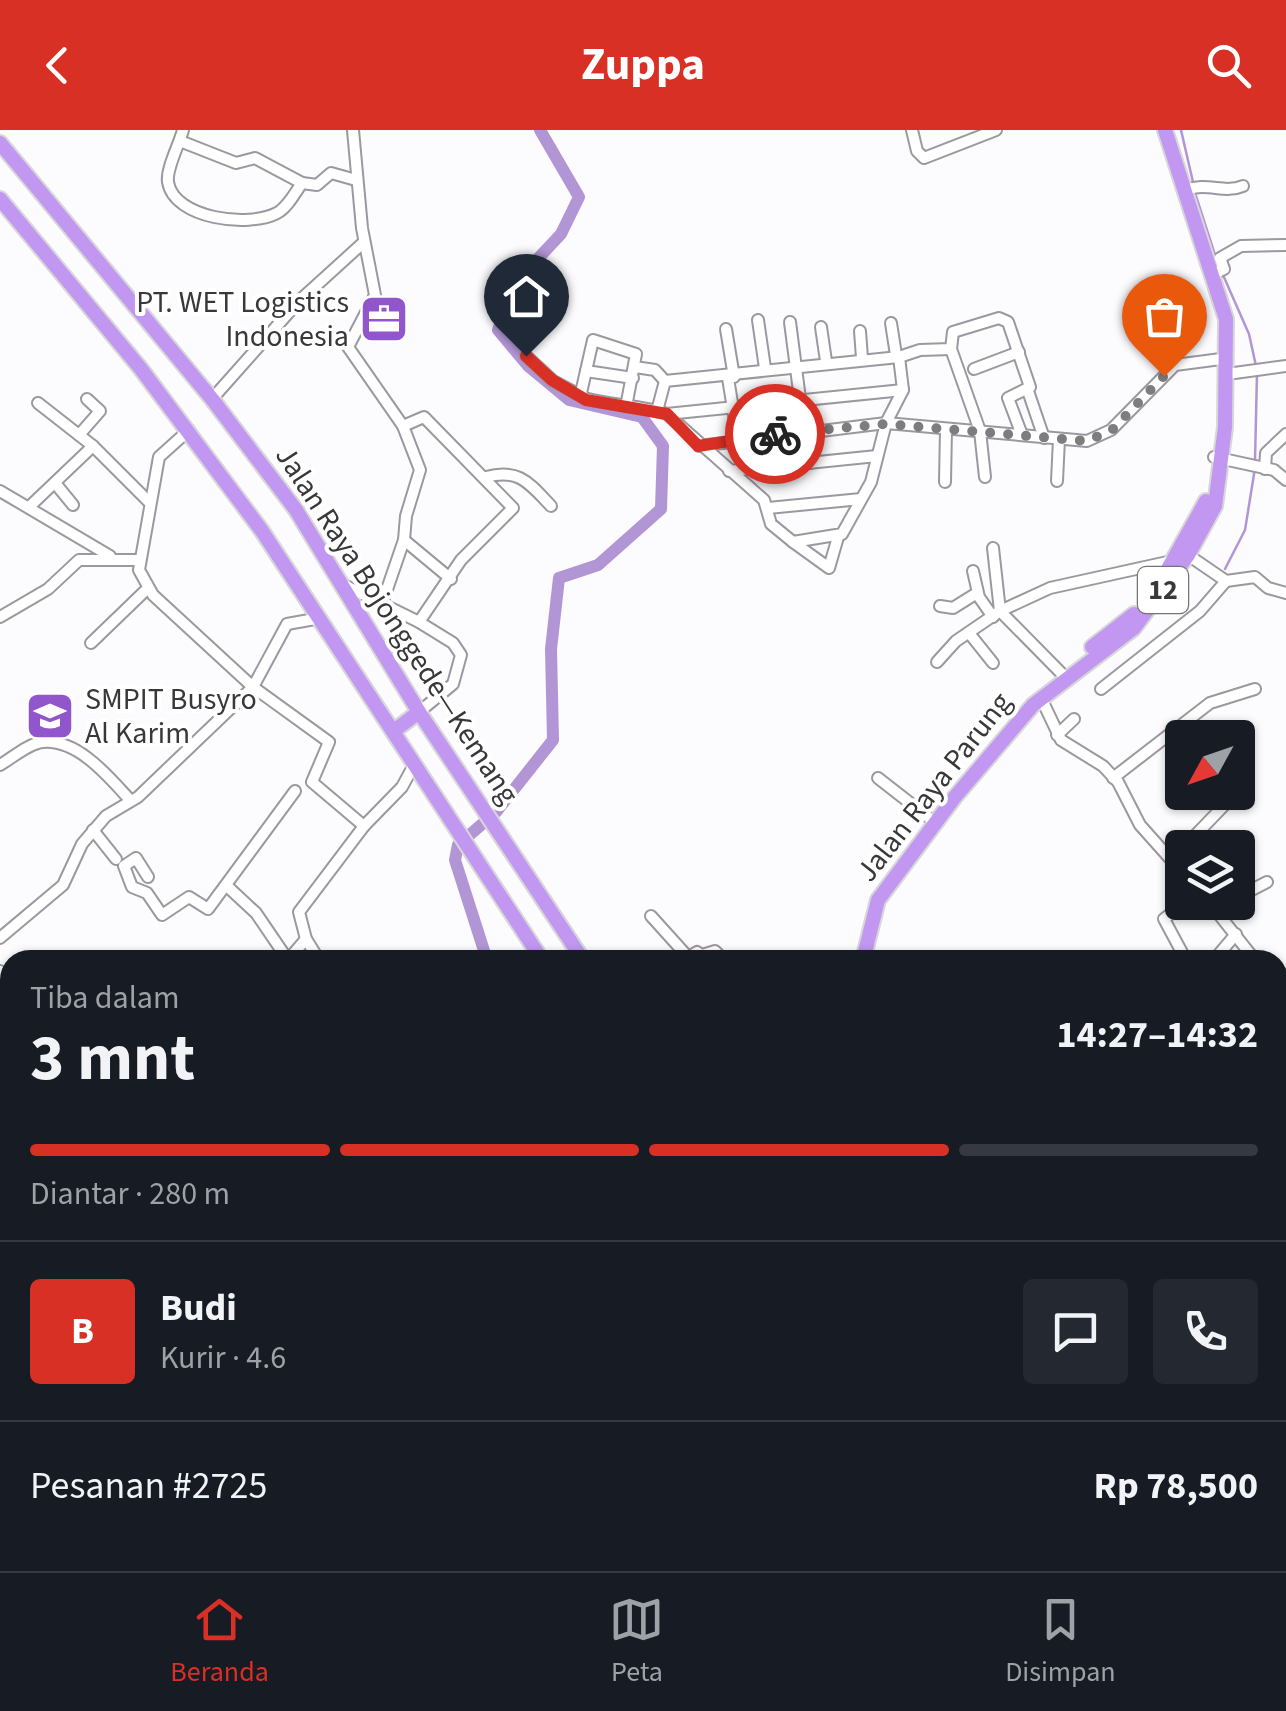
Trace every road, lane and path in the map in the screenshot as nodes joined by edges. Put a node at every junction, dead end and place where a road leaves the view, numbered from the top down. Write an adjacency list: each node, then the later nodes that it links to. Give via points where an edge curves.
1 (354, 130): 7 (street)
2 (912, 130): 3 (street, via 924,158)
3 (996, 130)
4 (1160, 130): 10 (highway, Jalan Raya Parung / 12); 26 (highway, Jalan Raya Parung / 12, via 1215,297)
5 (182, 135): 8 (street, via 236,163 255,158); 8 (street, via 166,176 170,195 192,213 264,218 281,212)
6 (0, 143): 42 (highway, Jalan Raya Bojonggede—Kemang)
7 (356, 180): 8 (street, via 330,173 317,185); 12 (street)
8 (302, 183)
9 (1243, 186): 10 (street)
10 (1190, 188): 14 (highway, Jalan Raya Parung / 12)
11 (0, 198): 51 (highway, Jalan Raya Bojonggede—Kemang)
12 (364, 242): 42 (street, via 299,301); 49 (street, via 376,295 348,347)
13 (1286, 245): 14 (street, via 1235,248 1220,258)
14 (1219, 272): 34 (highway, Jalan Raya Parung / 12)
15 (758, 320): 30 (street)
16 (790, 322): 28 (street)
17 (892, 323): 24 (street)
18 (821, 328): 27 (street)
19 (726, 330): 35 (street)
20 (860, 331): 25 (street)
21 (950, 349): 22 (street, via 953,332 1005,318); 24 (street); 53 (street)
22 (1019, 352): 31 (street); 38 (street)
23 (526, 356): 39 (street)
24 (897, 356): 25 (street); 37 (street)
25 (862, 358): 27 (street)
26 (1221, 359): 59 (street, via 1170,369 1105,435); 64 (highway, Jalan Raya Parung / 12)
27 (826, 361): 28 (street)
28 (796, 364): 30 (street); 41 (street)
29 (1286, 366): 34 (street)
30 (765, 368): 35 (street)
31 (974, 368)
32 (586, 372): 33 (street); 33 (street, via 594,340 631,350 637,356); 39 (street)
33 (634, 373): 36 (street, via 656,370); 45 (street)
34 (1227, 374): 64 (highway, Jalan Raya Parung / 12)
35 (731, 377): 36 (street); 46 (street)
36 (665, 380): 47 (street)
37 (902, 390): 41 (street); 48 (street)
38 (1028, 391): 57 (street, via 1008,398); 58 (street)
39 (583, 396): 45 (street)
40 (88, 398): 56 (street, via 100,411)
41 (800, 398): 43 (street)
42 (212, 399): 92 (highway, Jalan Raya Bojonggede—Kemang)
43 (786, 401): 46 (street); 54 (street)
44 (38, 403): 56 (street)
45 (626, 407): 47 (street)
46 (733, 407): 47 (street); 60 (street)
47 (662, 412): 62 (street)
48 (886, 424): 50 (street); 52 (street); 63 (street)
49 (403, 426): 68 (street, via 422,415); 82 (street, via 420,470)
50 (946, 429): 53 (street); 72 (street)
51 (189, 430): 76 (street, via 159,457); 113 (highway, Jalan Raya Bojonggede—Kemang)
52 (805, 431): 54 (street); 65 (street)
53 (980, 431): 57 (street); 69 (street)
54 (790, 432): 60 (street)
55 (1286, 434): 66 (street)
56 (80, 435): 61 (street)
57 (1022, 435): 58 (street)
58 (1044, 438): 59 (street)
59 (1059, 439): 70 (street)
60 (738, 440): 62 (street)
61 (92, 446): 73 (street); 76 (street)
62 (698, 446): 67 (street)
63 (877, 456): 65 (street); 75 (street)
64 (1218, 458): 66 (street); 85 (highway, Jalan Raya Parung / 12, via 1215,506); 88 (highway, Jalan Raya Parung / 12, via 1206,502)
65 (810, 462): 67 (street)
66 (1257, 468): 71 (street)
67 (728, 471): 80 (street)
68 (486, 477): 79 (street, via 521,476); 91 (street, via 513,508)
69 (985, 477)
70 (1057, 480)
71 (1286, 480)
72 (945, 482)
73 (54, 483): 77 (street); 78 (street)
74 (0, 491): 78 (street)
75 (861, 498): 80 (street); 81 (street)
76 (148, 500): 87 (street)
77 (73, 505)
78 (29, 506): 86 (street)
79 (551, 506)
80 (768, 508): 83 (street, via 770,524)
81 (838, 537): 83 (street); 83 (street, via 828,568)
82 (404, 540): 91 (street); 96 (street)
83 (793, 542)
84 (993, 548): 98 (street)
85 (1188, 555): 90 (street); 106 (highway, Jalan Raya Parung / 12, via 1134,628)
86 (116, 559): 87 (street); 99 (street, via 74,562 48,589)
87 (140, 560): 93 (street)
88 (1172, 561): 98 (street, via 1050,588); 106 (highway, Jalan Raya Parung / 12, via 1126,623)
89 (973, 571): 94 (street)
90 (1218, 575): 95 (street, via 1256,577); 109 (street, via 1200,611)
91 (451, 578): 101 (street)
92 (344, 585): 96 (street); 111 (highway, Jalan Raya Bojonggede—Kemang)
93 (147, 590): 103 (street); 107 (street)
94 (977, 593): 97 (street, via 953,608); 98 (street)
95 (1286, 593)
96 (382, 601): 101 (street)
97 (940, 606)
98 (997, 614): 102 (street); 106 (street)
99 (0, 617)
100 (315, 619): 107 (street, via 287,624)
101 (419, 622): 111 (street, via 462,654 453,684)
102 (969, 633): 104 (street); 105 (street)
103 (91, 644)
104 (937, 662)
105 (993, 663)
106 (1062, 674): 110 (highway, Jalan Raya Parung / 12); 122 (highway, Jalan Raya Parung / 12, via 995,734)
107 (253, 687): 120 (street); 123 (street, via 330,742 312,782)
108 (1255, 688): 118 (street, via 1210,703)
109 (1101, 689)
110 (1041, 698): 114 (street); 145 (highway, Jalan Raya Parung / 12, via 986,756 888,884 872,913)
111 (418, 712): 113 (highway); 142 (highway, Jalan Raya Bojonggede—Kemang)
112 (1074, 719): 114 (street)
113 (395, 730): 115 (highway, Jalan Raya Bojonggede—Kemang)
114 (1055, 730): 118 (street)
115 (415, 763): 123 (street); 141 (highway, Jalan Raya Bojonggede—Kemang)
116 (0, 765): 120 (street, via 36,744 52,743 95,763)
117 (878, 778): 122 (street)
118 (1113, 778): 126 (street)
119 (294, 791): 130 (street)
120 (130, 800): 124 (street)
121 (1220, 810): 125 (street)
122 (928, 818): 144 (highway, Jalan Raya Parung / 12, via 871,897)
123 (364, 826): 137 (street, via 299,912)
124 (93, 830): 127 (street); 136 (street, via 63,885)
125 (1200, 830)
126 (1165, 853)
127 (116, 859)
128 (148, 877): 130 (street, via 136,858 124,866 132,888 146,893 165,916 189,898 208,910)
129 (1267, 882): 131 (street)
130 (228, 887): 138 (street)
131 (1255, 888)
132 (651, 916): 143 (street)
133 (1165, 918): 146 (street)
134 (1224, 920): 135 (street)
135 (1236, 934): 147 (street); 148 (street)
136 (0, 938)
137 (306, 938): 139 (street); 140 (street)
138 (281, 950)
139 (296, 950)
140 (313, 950)
141 (535, 950)
142 (576, 950)
143 (679, 950)
144 (857, 950)
145 (865, 950)
146 (1181, 950)
147 (1222, 950)
148 (1248, 950)

